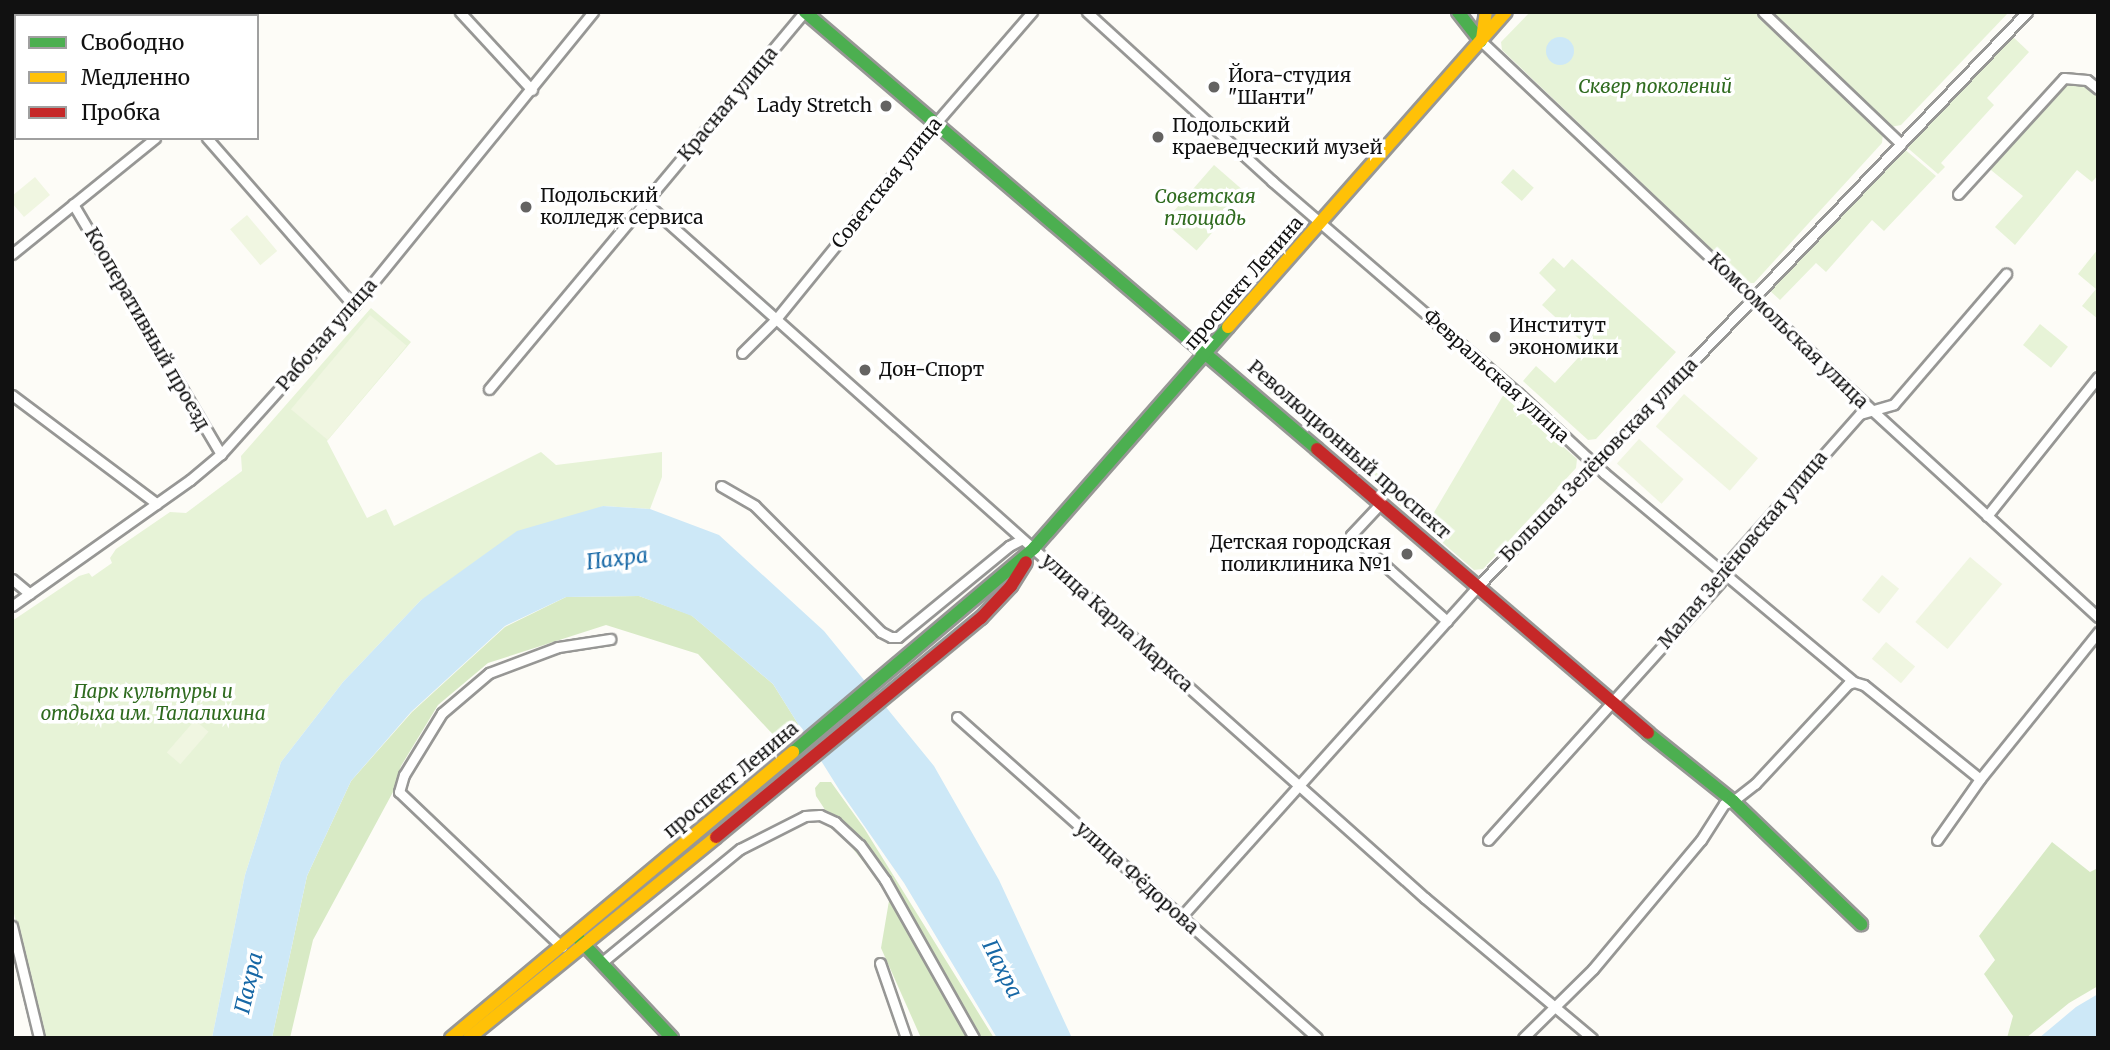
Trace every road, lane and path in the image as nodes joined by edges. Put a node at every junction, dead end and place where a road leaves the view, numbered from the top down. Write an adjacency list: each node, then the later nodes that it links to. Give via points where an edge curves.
1 (460, 12): 13 (street)
2 (593, 12): 13 (street, Рабочая улица)
3 (804, 12): 14 (main road, Революционный проспект); 19 (street, Красная улица)
4 (1032, 12): 14 (street, Советская улица)
5 (1087, 12): 21 (street, Февральская улица)
6 (1458, 12): 11 (main road)
7 (1486, 12): 11 (main road)
8 (1506, 12): 11 (main road, проспект Ленина)
9 (1763, 12): 17 (street)
10 (2027, 12): 17 (street, Большая Зелёновская улица)
11 (1481, 41): 21 (main road, проспект Ленина); 24 (street, Комсомольская улица)
12 (2098, 89): 18 (street, via 2087,80 2064,78)
13 (532, 90): 25 (street, Рабочая улица)
14 (936, 123): 26 (street, Советская улица); 28 (main road, Революционный проспект)
15 (153, 140): 20 (street)
16 (209, 140): 25 (street)
17 (1901, 144): 24 (street, Большая Зелёновская улица)
18 (1958, 194)
19 (646, 203): 26 (street, улица Карла Маркса); 30 (street, Красная улица)
20 (73, 204): 22 (street); 33 (street, Кооперативный проезд)
21 (1322, 223): 28 (main road, проспект Ленина); 34 (street, Февральская улица)
22 (12, 254)
23 (2006, 274): 32 (street, Малая Зелёновская улица, via 1894,404)
24 (1754, 298): 32 (street, Комсомольская улица); 34 (street, Большая Зелёновская улица)
25 (354, 306): 33 (street, Рабочая улица)
26 (776, 319): 27 (street, Советская улица); 39 (street, улица Карла Маркса)
27 (742, 353)
28 (1207, 354): 36 (main road, Революционный проспект); 40 (main road, проспект Ленина)
29 (2098, 377): 38 (street)
30 (489, 389)
31 (12, 395): 37 (street)
32 (1873, 411): 38 (street, Комсомольская улица); 41 (street, Малая Зелёновская улица, via 1860,414)
33 (220, 454): 37 (street, Рабочая улица)
34 (1595, 465): 41 (street, Февральская улица); 43 (street, Большая Зелёновская улица)
35 (721, 486): 39 (street, via 755,506 891,637 898,637)
36 (1381, 503): 43 (main road, Революционный проспект); 47 (street, via 1351,535)
37 (157, 504): 44 (street, Рабочая улица)
38 (1987, 516): 46 (street, Комсомольская улица)
39 (1021, 540): 40 (street, улица Карла Маркса)
40 (1034, 548): 54 (street, улица Карла Маркса); 61 (main road, проспект Ленина, via 696,834); 61 (main road, проспект Ленина, via 1011,586 981,618 701,850)
41 (1720, 572): 50 (street, Февральская улица); 51 (street, Малая Зелёновская улица, via 1720,582)
42 (12, 579): 44 (street)
43 (1478, 586): 47 (street, Большая Зелёновская улица); 51 (main road, Революционный проспект)
44 (30, 594): 45 (street, Рабочая улица)
45 (12, 606)
46 (2098, 617)
47 (1447, 621): 54 (street, Большая Зелёновская улица)
48 (2098, 632): 53 (street)
49 (610, 639): 62 (street, via 558,647 489,673 442,713 404,775 399,792)
50 (1854, 682): 53 (street, Февральская улица, via 1864,685); 55 (street, via 1755,785)
51 (1613, 705): 55 (main road, Революционный проспект); 57 (street, Малая Зелёновская улица)
52 (957, 717): 58 (street, улица Фёдорова)
53 (1980, 779): 56 (street)
54 (1299, 785): 58 (street, Большая Зелёновская улица); 65 (street, улица Карла Маркса)
55 (1733, 801): 59 (main road, Революционный проспект); 65 (street, via 1717,812 1701,840 1593,969)
56 (1937, 839)
57 (1488, 840)
58 (1181, 917): 72 (street, улица Фёдорова)
59 (1861, 923)
60 (12, 926): 66 (street)
61 (581, 941): 62 (main road, проспект Ленина); 63 (main road); 68 (main road, проспект Ленина)
62 (562, 947): 67 (main road, проспект Ленина)
63 (601, 963): 69 (main road); 71 (street, via 740,849 805,816 820,815 860,845 885,880)
64 (880, 963): 70 (street)
65 (1554, 1005): 73 (street); 74 (street, улица Карла Маркса)
66 (39, 1038)
67 (451, 1038)
68 (469, 1038)
69 (673, 1038)
70 (906, 1038)
71 (974, 1038)
72 (1317, 1038)
73 (1523, 1038)
74 (1592, 1038)

